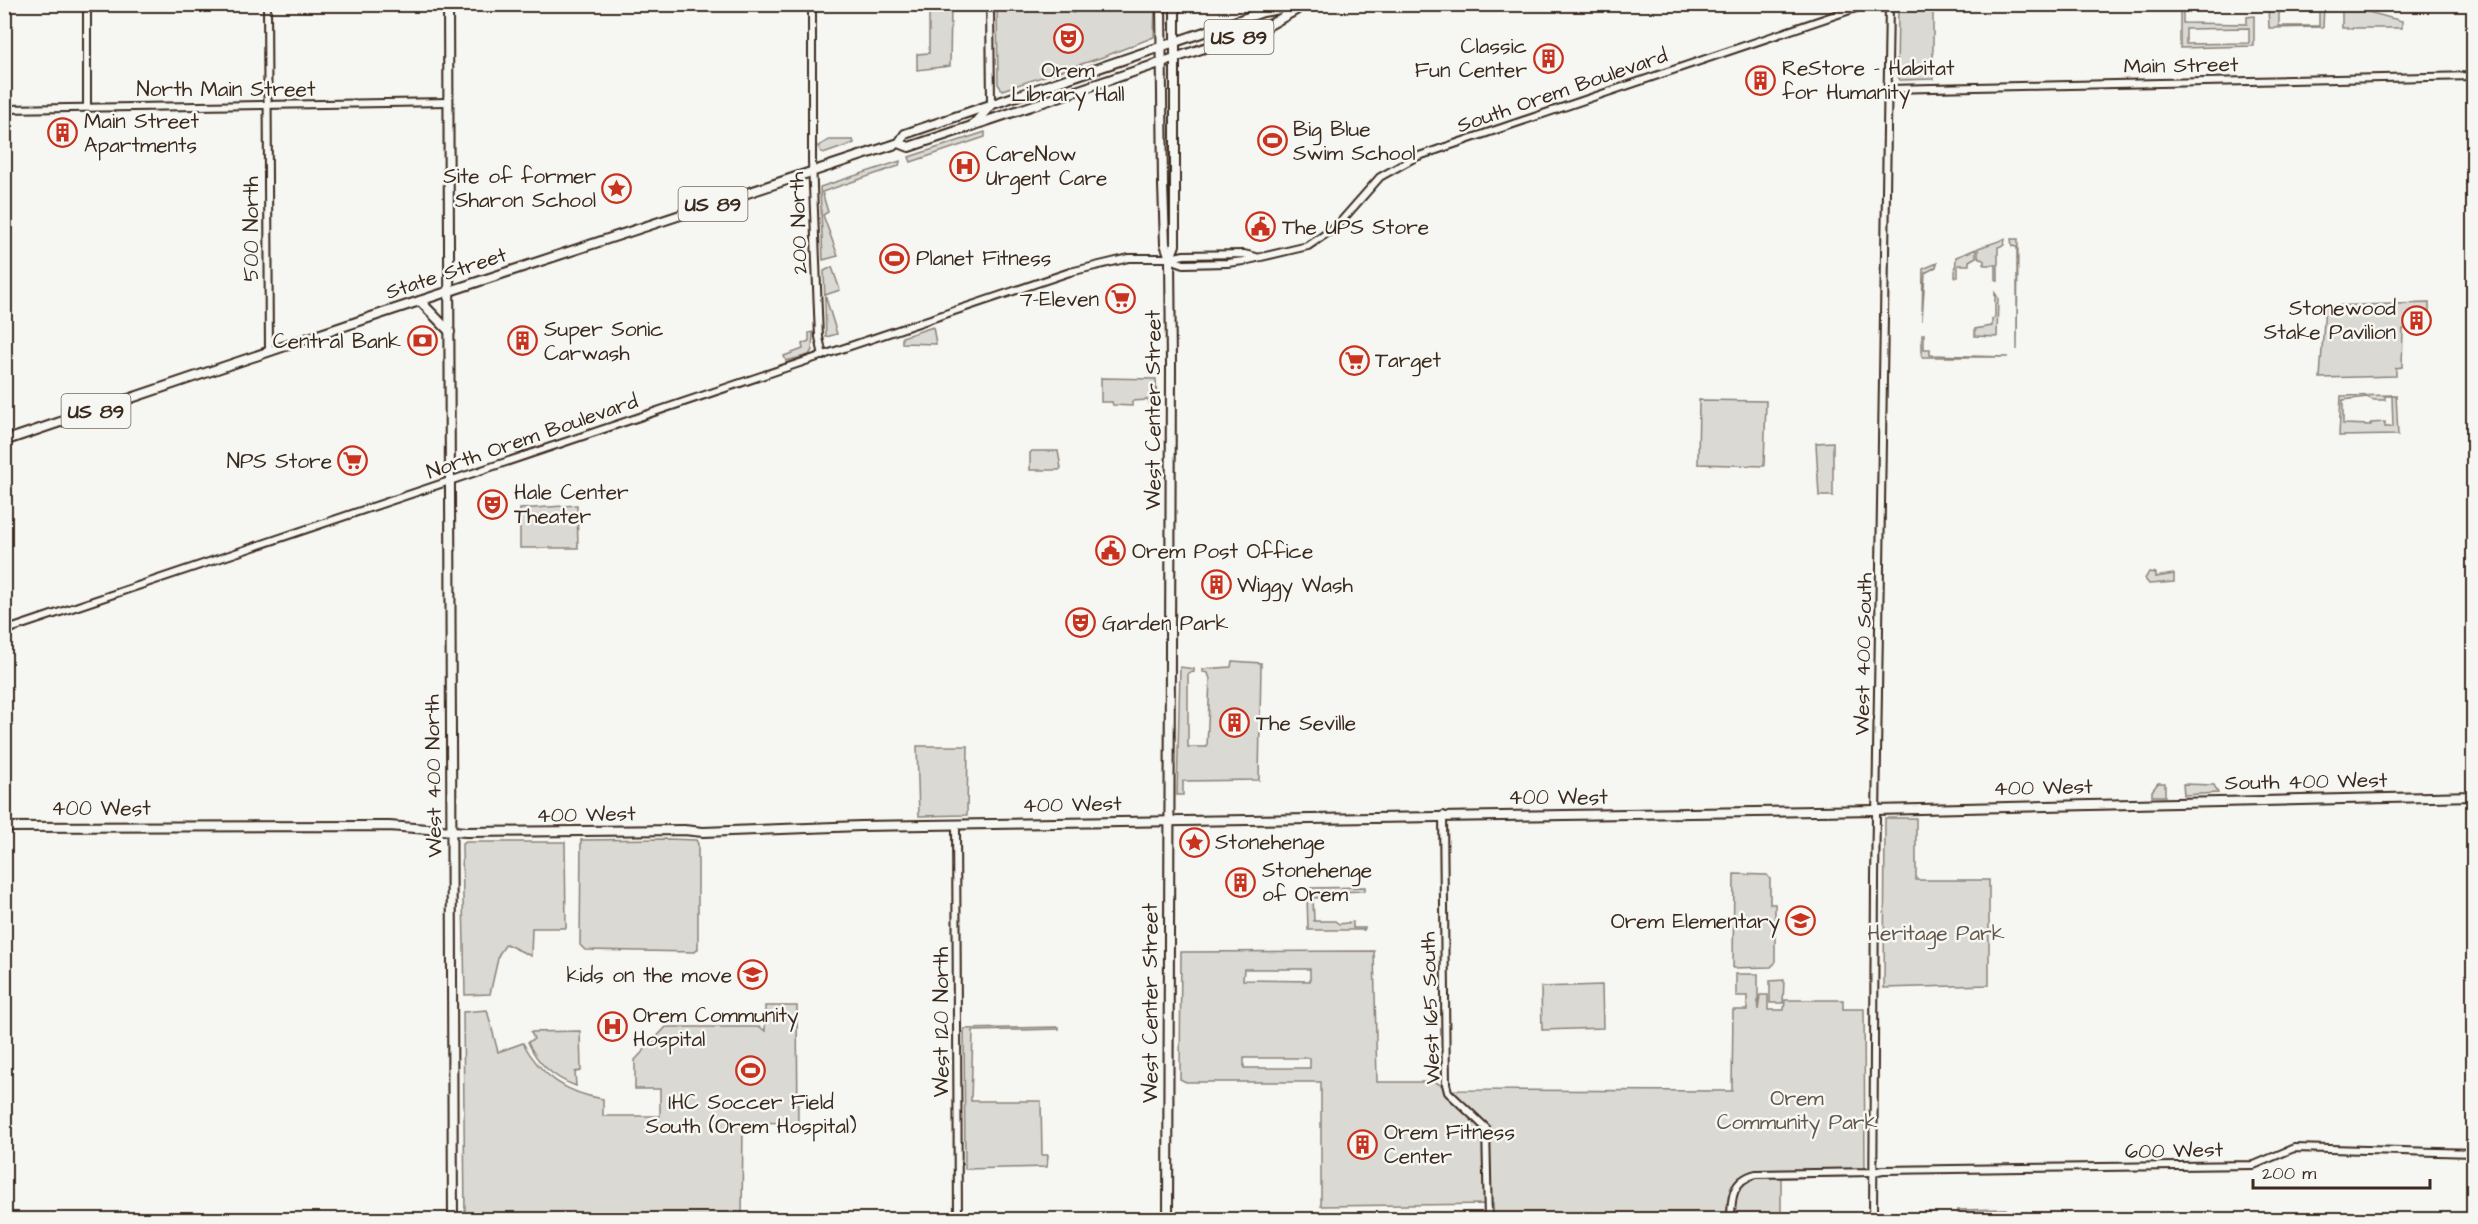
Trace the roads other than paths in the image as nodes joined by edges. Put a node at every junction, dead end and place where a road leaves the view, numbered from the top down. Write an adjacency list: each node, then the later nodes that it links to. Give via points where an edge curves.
1 (87, 4): 21 (street)
2 (267, 4): 20 (street, 500 North)
3 (448, 4): 18 (main road)
4 (812, 4): 25 (street, 200 North)
5 (990, 4): 19 (street)
6 (1161, 4): 13 (main road, West Center Street)
7 (1175, 4): 12 (main road, West Center Street)
8 (1309, 4): 11 (main road, State Street / US 89)
9 (1868, 4): 26 (street, South Orem Boulevard, via 1416,157 1372,184 1344,219 1308,246 1220,264 1184,264)
10 (1888, 4): 17 (street, West 400 South)
11 (1299, 8): 12 (main road, State Street / US 89, via 1263,12); 14 (main road, State Street / US 89, via 1264,28)
12 (1175, 42): 13 (main road, State Street / US 89); 14 (main road, West Center Street)
13 (1161, 46): 15 (main road, West Center Street); 19 (main road, State Street / US 89)
14 (1174, 59): 15 (main road, State Street / US 89); 26 (main road, West Center Street, via 1175,245)
15 (1161, 64): 23 (main road, State Street / US 89); 26 (main road, West Center Street, via 1165,244)
16 (2474, 76): 17 (street, Main Street)
17 (1889, 89): 37 (street, West 400 South)
18 (448, 102): 20 (street, North Main Street); 27 (main road, West 400 North)
19 (990, 105): 23 (main road); 24 (main road, State Street / US 89, via 905,134)
20 (267, 106): 21 (street, North Main Street); 30 (street, 500 North)
21 (87, 107): 22 (street, North Main Street)
22 (4, 109)
23 (972, 126): 24 (main road, State Street, via 909,147)
24 (899, 143): 25 (main road, State Street / US 89)
25 (814, 172): 27 (main road, State Street / US 89); 31 (street, 200 North, via 819,337)
26 (1170, 258): 31 (street, North Orem Boulevard, via 1122,259 1070,272); 39 (main road, West Center Street)
27 (450, 291): 28 (main road, State Street / US 89); 29 (main road, West 400 North)
28 (420, 301): 29 (main road); 30 (main road, State Street / US 89)
29 (450, 332): 33 (main road, West 400 North)
30 (269, 352): 32 (main road, State Street / US 89)
31 (823, 356): 33 (street, North Orem Boulevard)
32 (4, 441)
33 (451, 481): 34 (street, North Orem Boulevard); 42 (main road, West 400 North)
34 (4, 631)
35 (2474, 796): 36 (main road, South 400 West)
36 (2140, 803): 37 (main road, 400 West)
37 (1876, 810): 38 (main road, 400 West); 44 (street, West 400 South)
38 (1443, 815): 39 (main road, 400 West); 48 (street, West 165 South, via 1446,1084 1448,1092 1486,1128)
39 (1169, 820): 40 (main road, 400 West); 47 (main road, West Center Street)
40 (956, 824): 42 (main road, 400 West, via 703,832); 46 (street, West 120 North)
41 (4, 827): 42 (main road, 400 West, via 367,826)
42 (452, 830): 45 (main road, West 400 North)
43 (2474, 1153): 44 (street, 600 West, via 2294,1148 2254,1165)
44 (1873, 1172): 49 (street, 600 West, via 1751,1175 1733,1193); 50 (street, West 400 South)
45 (453, 1220)
46 (958, 1220)
47 (1168, 1220)
48 (1488, 1220)
49 (1731, 1220)
50 (1873, 1220)

